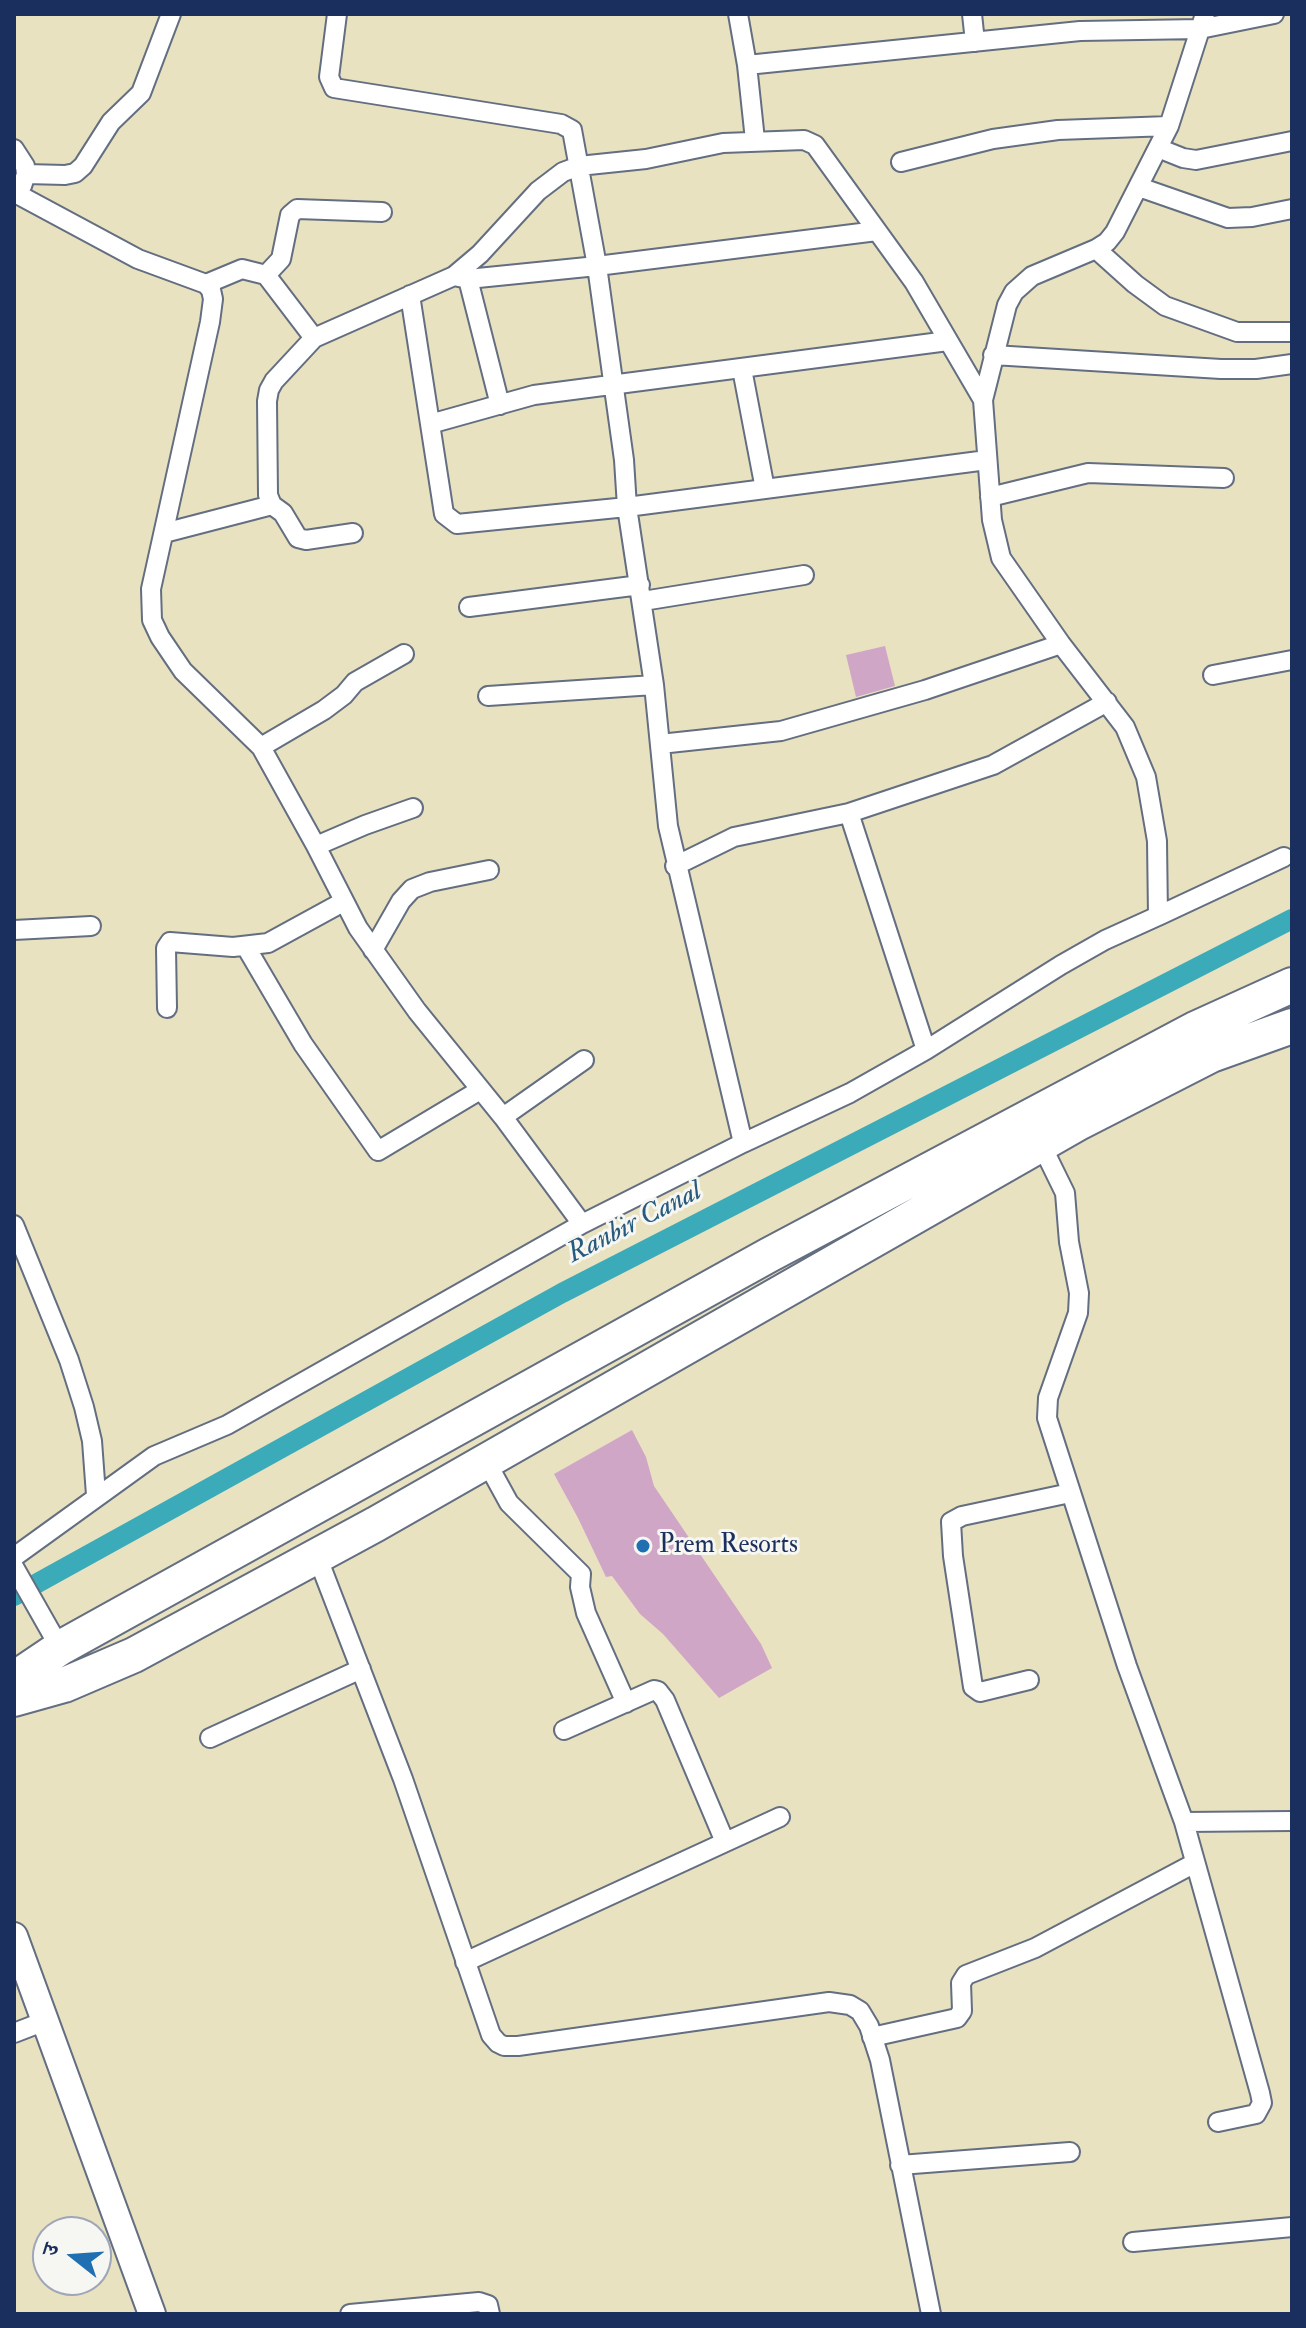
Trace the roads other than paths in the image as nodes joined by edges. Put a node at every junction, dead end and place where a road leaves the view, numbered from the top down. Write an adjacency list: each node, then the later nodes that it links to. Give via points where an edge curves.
1 (171, 14): 16 (street, via 141,93 111,122 83,166 65,175)
2 (337, 14): 15 (street, via 329,77 334,88 561,124 572,130)
3 (738, 14): 8 (street)
4 (972, 14): 7 (street)
5 (1274, 14): 6 (street)
6 (1203, 21): 7 (street); 9 (street)
7 (975, 42): 8 (street)
8 (747, 65): 10 (street)
9 (1169, 126): 12 (street); 14 (street, via 1058,130 993,139)
10 (755, 140): 15 (street); 21 (street, via 804,140 815,145)
11 (1292, 141): 12 (street, via 1196,160)
12 (1158, 148): 17 (street)
13 (14, 149): 16 (street)
14 (901, 162)
15 (579, 166): 23 (street); 25 (street, via 550,180)
16 (26, 174): 18 (street)
17 (1139, 187): 19 (street, via 1228,218); 22 (street, via 1115,232)
18 (15, 195): 26 (street, via 138,259)
19 (1292, 209)
20 (382, 212): 24 (street, via 297,209 290,215 281,259)
21 (877, 231): 23 (street); 30 (street)
22 (1096, 249): 28 (street, via 1165,306 1237,332); 31 (street, via 1021,285 1007,305)
23 (597, 266): 25 (street); 34 (street)
24 (266, 275): 26 (street, via 242,269); 29 (street)
25 (461, 277): 27 (street); 36 (street)
26 (206, 284): 44 (street, via 213,299 210,322)
27 (410, 295): 29 (street); 37 (street)
28 (1292, 332)
29 (314, 338): 42 (street, via 269,390)
30 (948, 341): 33 (street); 35 (street)
31 (993, 355): 32 (street, via 1233,369); 35 (street)
32 (1292, 364)
33 (742, 369): 34 (street); 40 (street)
34 (613, 387): 36 (street, via 534,395); 43 (street)
35 (983, 400): 38 (street)
36 (500, 405): 37 (street)
37 (430, 424): 43 (street, via 444,514 457,524)
38 (987, 460): 40 (street); 41 (street)
39 (1224, 478): 41 (street, via 1088,473)
40 (765, 489): 43 (street)
41 (990, 497): 49 (street, via 1001,558)
42 (272, 505): 44 (street); 45 (street, via 298,538)
43 (627, 507): 47 (street)
44 (164, 533): 57 (street, via 150,603 156,629 183,671)
45 (353, 533)
46 (804, 575): 47 (street)
47 (641, 593): 48 (street); 53 (street)
48 (469, 607)
49 (1061, 644): 55 (street); 56 (street, via 781,731)
50 (404, 654): 57 (street)
51 (1292, 660): 52 (street)
52 (1213, 675)
53 (654, 685): 54 (street); 56 (street)
54 (488, 696)
55 (1107, 702): 59 (street, via 993,765); 65 (street, via 1125,727 1146,777 1157,841)
56 (660, 744): 62 (street)
57 (261, 747): 60 (street)
58 (413, 808): 60 (street)
59 (849, 813): 62 (street, via 734,837); 73 (street)
60 (316, 846): 64 (street)
61 (1284, 857): 65 (street)
62 (675, 866): 77 (street)
63 (489, 870): 69 (street, via 412,889)
64 (343, 902): 68 (street, via 268,943); 69 (street)
65 (1158, 916): 73 (street, via 1061,965)
66 (91, 926): 67 (street)
67 (14, 930)
68 (246, 947): 71 (street, via 167,944); 75 (street, via 303,1044 378,1151)
69 (373, 950): 75 (street)
70 (1292, 985): 87 (highway, via 1195,1029 769,1255)
71 (167, 1008)
72 (1292, 1026): 78 (highway, via 1211,1055)
73 (926, 1050): 77 (street)
74 (584, 1060): 76 (street)
75 (480, 1090): 76 (street)
76 (503, 1117): 79 (street)
77 (743, 1143): 79 (street)
78 (1041, 1144): 81 (highway); 82 (street, via 1065,1193 1079,1293 1078,1313 1046,1410)
79 (582, 1224): 83 (street, via 227,1425 154,1456)
80 (14, 1225): 83 (street, via 84,1407)
81 (486, 1461): 84 (highway); 92 (street, via 509,1503 581,1574 586,1613)
82 (1070, 1493): 90 (street, via 951,1522 973,1687 980,1692); 97 (street)
83 (96, 1495): 85 (street)
84 (317, 1556): 88 (street); 91 (highway, via 94,1674)
85 (14, 1557)
86 (17, 1572): 87 (street)
87 (60, 1648): 89 (highway)
88 (361, 1669): 94 (street); 101 (street)
89 (14, 1679)
90 (1029, 1680)
91 (14, 1699)
92 (626, 1703): 93 (street); 98 (street, via 654,1690 661,1693)
93 (564, 1730)
94 (210, 1738)
95 (780, 1817): 98 (street)
96 (1292, 1821): 97 (street)
97 (1184, 1822): 99 (street)
98 (725, 1842): 101 (street)
99 (1195, 1863): 104 (street, via 1035,1948 966,1975 957,2018); 105 (street, via 1262,2103 1256,2114)
100 (14, 1936): 102 (street)
101 (465, 1962): 104 (street, via 491,2035 504,2046 829,2002 860,2011)
102 (45, 2021): 103 (street); 110 (street)
103 (14, 2033)
104 (872, 2037): 107 (street)
105 (1218, 2122)
106 (1070, 2152): 107 (street)
107 (900, 2165): 113 (street)
108 (1292, 2227): 109 (street)
109 (1133, 2242)
110 (152, 2314)
111 (350, 2314): 112 (street, via 479,2302 488,2305)
112 (490, 2314)
113 (931, 2314)

